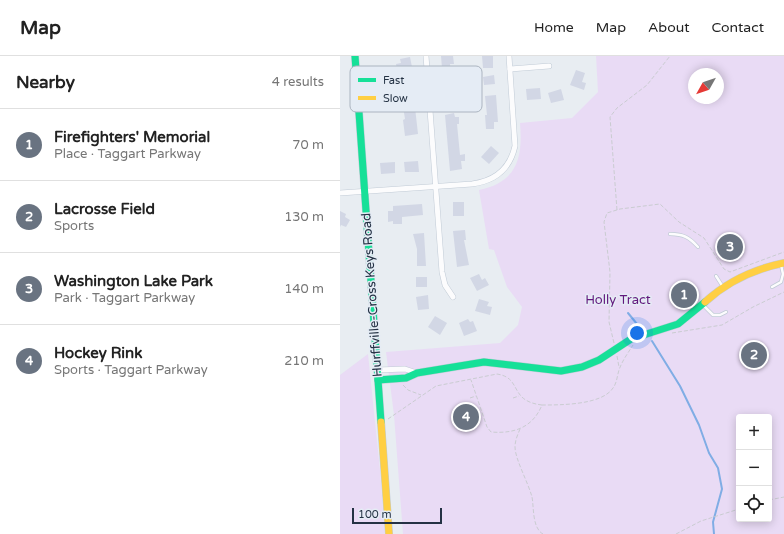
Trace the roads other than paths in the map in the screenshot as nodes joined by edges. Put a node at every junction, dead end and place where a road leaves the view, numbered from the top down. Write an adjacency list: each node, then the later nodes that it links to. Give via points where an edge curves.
1 (355, 56): 4 (main road, Hurffville-Cross Keys Road)
2 (426, 56): 5 (street)
3 (509, 56): 7 (street)
4 (356, 66)
5 (427, 66)
6 (549, 66): 7 (street)
7 (510, 69): 10 (street, via 515,141 510,160 501,172 490,180)
8 (358, 112): 11 (main road, Hurffville-Cross Keys Road)
9 (430, 112): 10 (street)
10 (436, 186): 11 (street); 19 (street, via 442,272 445,285)
11 (363, 191): 12 (street); 22 (main road, Hurffville-Cross Keys Road)
12 (340, 193)
13 (670, 234): 14 (lane, via 690,238)
14 (698, 247)
15 (782, 263): 17 (lane, via 780,282); 18 (main road, via 744,275)
16 (716, 276): 18 (lane)
17 (772, 287)
18 (724, 288): 20 (main road)
19 (453, 298)
20 (702, 305): 21 (lane, via 713,315); 23 (main road, via 678,324 631,339 582,367 561,371 484,362)
21 (726, 312)
22 (378, 370): 23 (street, via 405,368); 24 (main road, Hurffville-Cross Keys Road)
23 (417, 373): 24 (main road, via 406,378)
24 (378, 380): 25 (main road, Hurffville-Cross Keys Road)
25 (389, 534)

